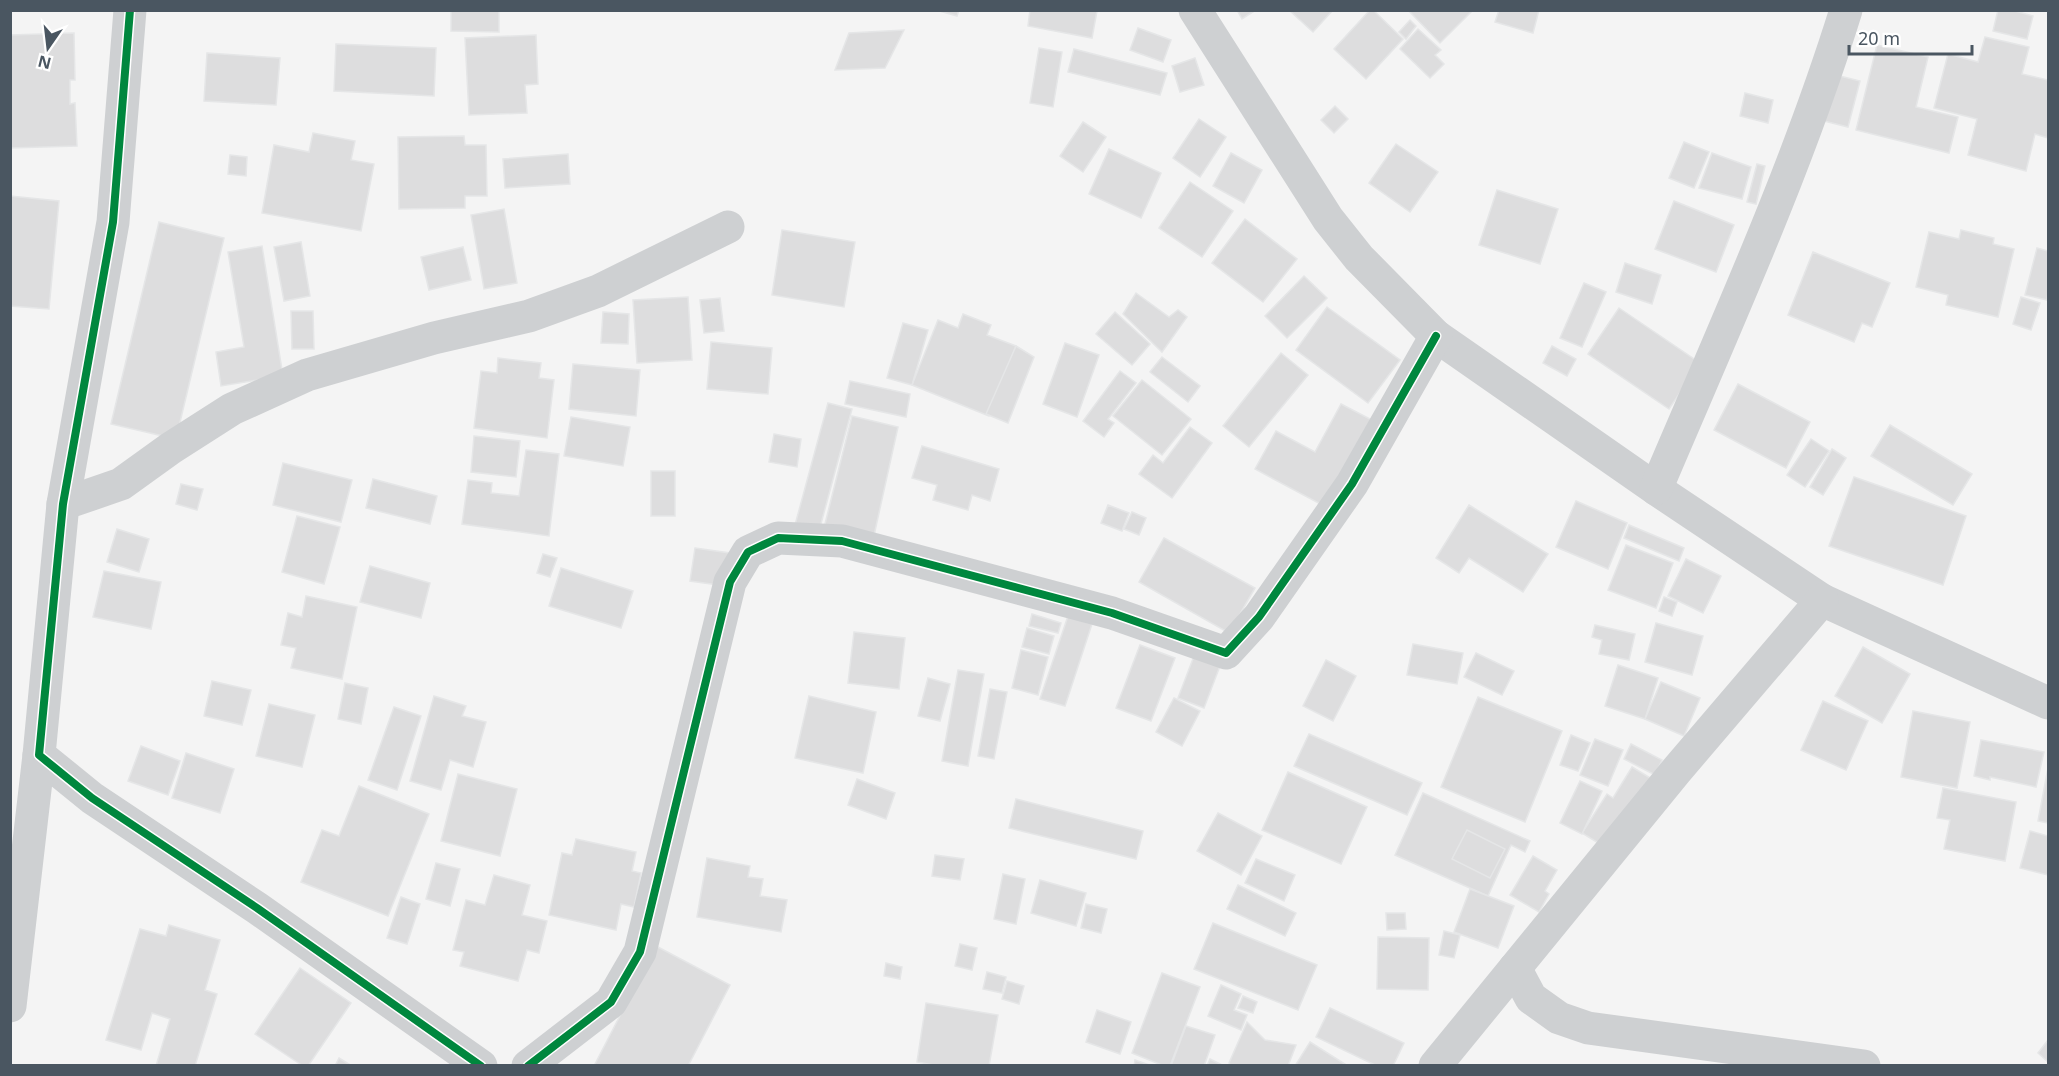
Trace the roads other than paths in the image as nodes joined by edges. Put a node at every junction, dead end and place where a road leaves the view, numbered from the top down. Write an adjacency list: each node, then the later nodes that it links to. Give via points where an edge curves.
1 (130, 10): 7 (street, via 113,222)
2 (1195, 10): 5 (street, via 1328,219 1359,258)
3 (1846, 10): 6 (street, via 1762,241)
4 (728, 226): 7 (street, via 598,291 529,316 434,338 307,375 232,409 121,483)
5 (1436, 336): 6 (street); 14 (street, via 1352,484 1259,617 1226,653 1112,613 842,541 778,538 748,552 730,582 640,952 611,1002)
6 (1656, 489): 8 (street)
7 (63, 504): 10 (street)
8 (1822, 600): 9 (street); 11 (street)
9 (2049, 703)
10 (39, 755): 12 (street); 13 (street, via 92,798)
11 (1515, 968): 15 (street); 16 (street, via 1531,998 1559,1018 1588,1028)
12 (10, 1006)
13 (481, 1065)
14 (528, 1065)
15 (1435, 1065)
16 (1864, 1065)

